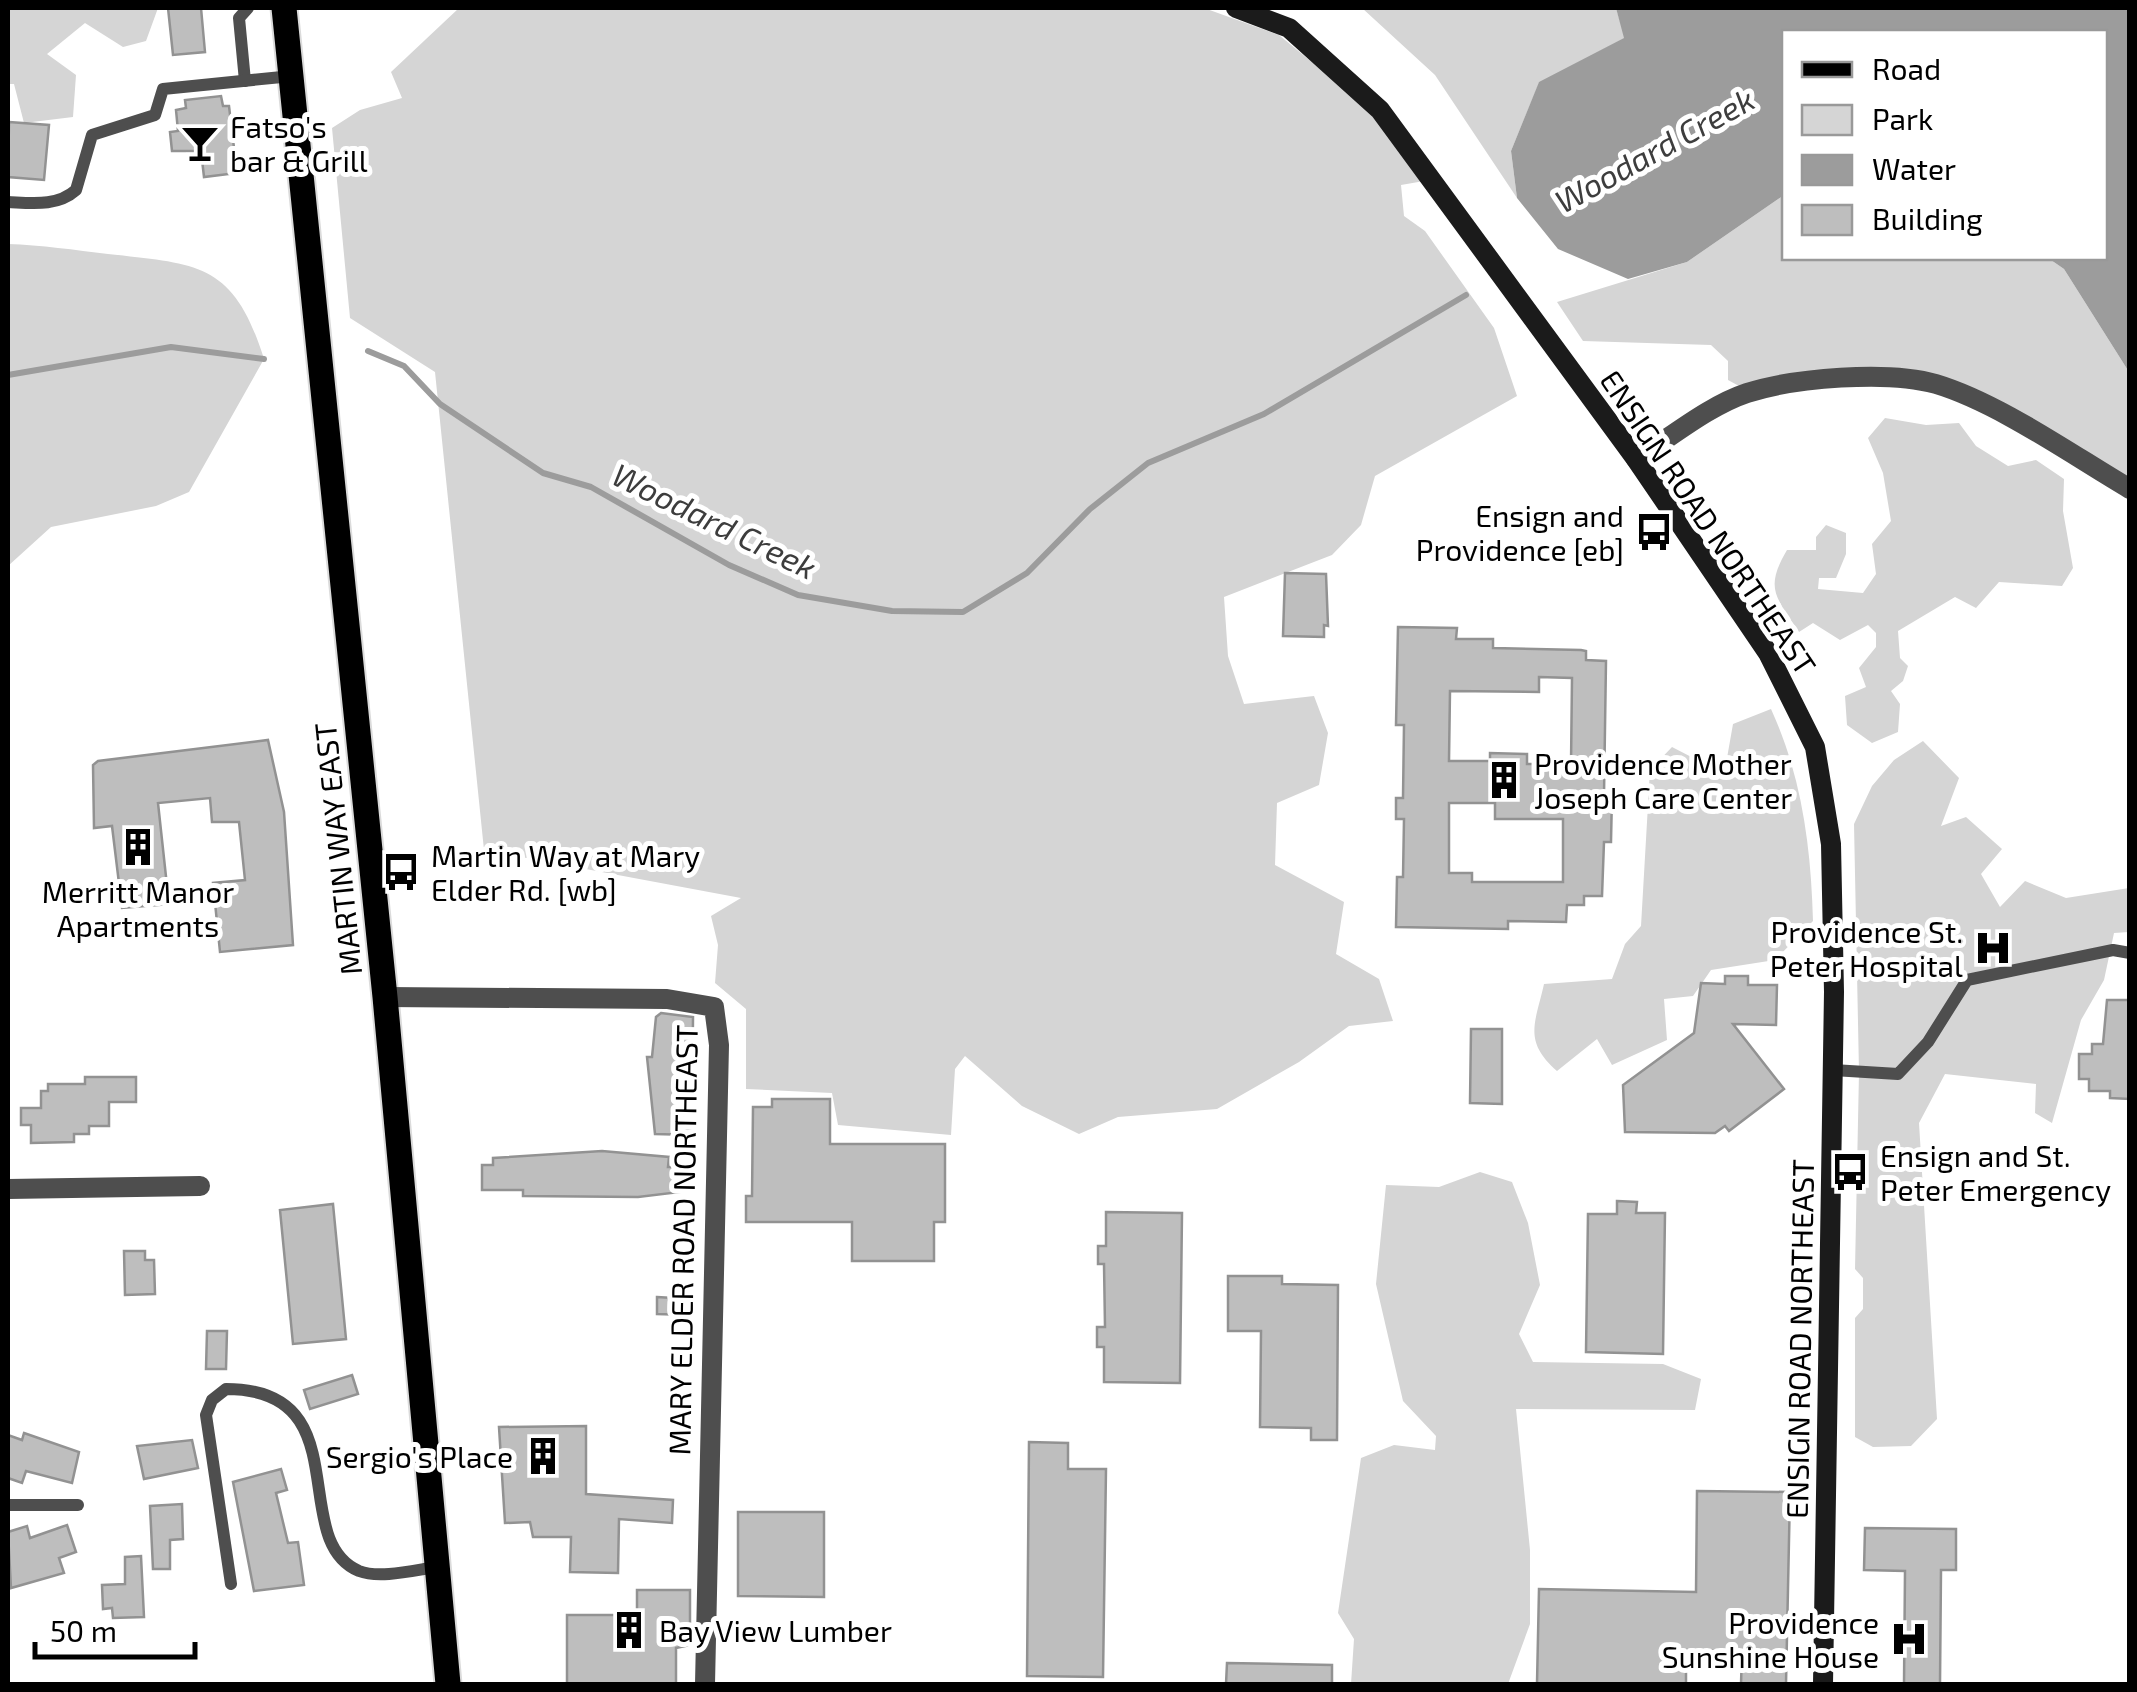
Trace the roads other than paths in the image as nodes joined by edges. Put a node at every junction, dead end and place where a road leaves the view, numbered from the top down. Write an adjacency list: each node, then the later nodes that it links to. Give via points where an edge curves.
1 (248, 8): 5 (lane, via 239,18)
2 (284, 8): 4 (main road, MARTIN WAY EAST)
3 (1236, 8): 7 (street, ENSIGN ROAD NORTHEAST, via 1288,28 1380,110)
4 (292, 76): 5 (lane); 10 (main road, MARTIN WAY EAST)
5 (246, 82): 6 (lane, via 164,89 154,115 92,135 70,196)
6 (8, 202)
7 (1636, 459): 8 (street, via 1750,392 1840,378 1897,380 1934,383 1966,397); 11 (street, ENSIGN ROAD NORTHEAST, via 1768,653 1815,748 1831,844)
8 (2130, 490)
9 (2130, 953): 11 (lane, via 2114,950 1967,980 1928,1042 1898,1074)
10 (385, 997): 16 (main road, MARTIN WAY EAST); 19 (street, MARY ELDER ROAD NORTHEAST, via 666,998 714,1006 719,1045)
11 (1833, 1070): 20 (street, ENSIGN ROAD NORTHEAST)
12 (200, 1186): 13 (street)
13 (8, 1189)
14 (8, 1504): 15 (lane)
15 (78, 1505)
16 (437, 1568): 17 (lane, via 360,1571 342,1557 299,1418 264,1392 226,1389 206,1415); 18 (main road, MARTIN WAY EAST)
17 (231, 1584)
18 (448, 1684)
19 (705, 1684)
20 (1824, 1684)

